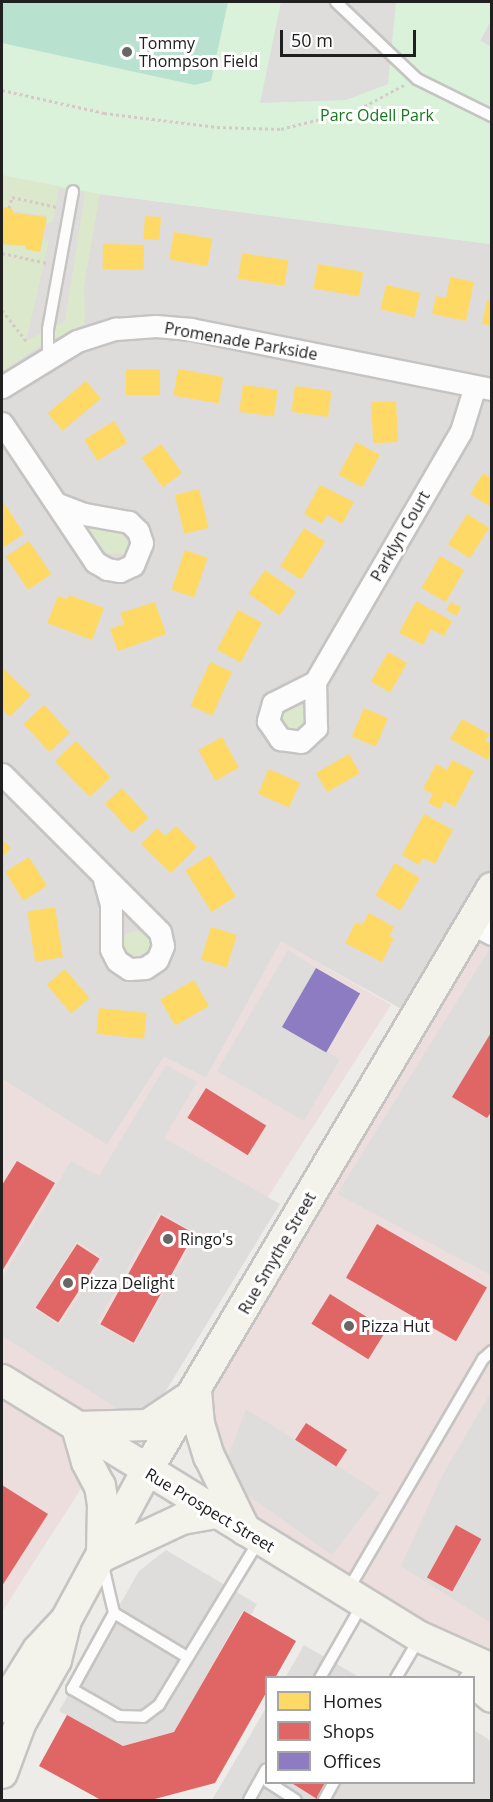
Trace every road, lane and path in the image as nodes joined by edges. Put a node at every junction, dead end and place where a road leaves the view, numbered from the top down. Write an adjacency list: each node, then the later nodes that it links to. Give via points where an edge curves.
1 (336, 2): 2 (lane)
2 (417, 78): 3 (path, via 359,109 281,129 217,127 104,113); 4 (lane)
3 (2, 90)
4 (492, 116)
5 (73, 191): 12 (lane, via 48,329)
6 (56, 206): 7 (path, via 12,197)
7 (9, 208)
8 (2, 253): 9 (path)
9 (44, 262)
10 (2, 310): 11 (path)
11 (26, 341)
12 (48, 356): 13 (street, Promenade Parkside); 14 (street, Promenade Parkside, via 77,341 115,329 156,326 191,329)
13 (2, 387)
14 (483, 387): 17 (street, Parklyn Court)
15 (2, 423): 16 (street)
16 (58, 504)
17 (315, 682)
18 (2, 774): 19 (street)
19 (104, 880)
20 (492, 888): 21 (main road, Rue Smythe Street)
21 (481, 928): 24 (main road, Rue Smythe Street)
22 (492, 1351): 30 (lane, via 483,1359)
23 (2, 1380): 25 (main road, Rue Prospect Street)
24 (196, 1391): 25 (main road, via 148,1425); 26 (main road, Rue Smythe Street); 28 (main road, via 199,1424 209,1455)
25 (76, 1427): 26 (main road, Rue Prospect Street); 29 (main road, via 103,1505)
26 (146, 1472): 27 (main road, Rue Prospect Street); 29 (main road, Rue Smythe Street)
27 (217, 1513): 28 (main road, Rue Prospect Street); 29 (main road, via 182,1519)
28 (253, 1534): 30 (main road, Rue Prospect Street); 34 (lane)
29 (102, 1557): 31 (lane); 32 (main road, Rue Smythe Street)
30 (354, 1598): 33 (main road, Rue Prospect Street); 36 (lane)
31 (114, 1613): 34 (lane); 34 (lane, via 72,1689 119,1716 143,1716 159,1705)
32 (66, 1620): 41 (main road, Rue Smythe Street, via 38,1650); 42 (main road, Rue Smythe Street, via 56,1660 20,1724)
33 (420, 1638): 35 (main road, Rue Prospect Street); 37 (lane); 38 (main road, Rue Prospect Street)
34 (187, 1657)
35 (492, 1669)
36 (320, 1676)
37 (397, 1676)
38 (467, 1676)
39 (475, 1683): 40 (main road)
40 (492, 1697)
41 (2, 1707)
42 (2, 1773)
43 (265, 1774): 46 (lane)
44 (272, 1784): 47 (lane)
45 (333, 1784): 48 (lane)
46 (249, 1800)
47 (296, 1800)
48 (324, 1800)

